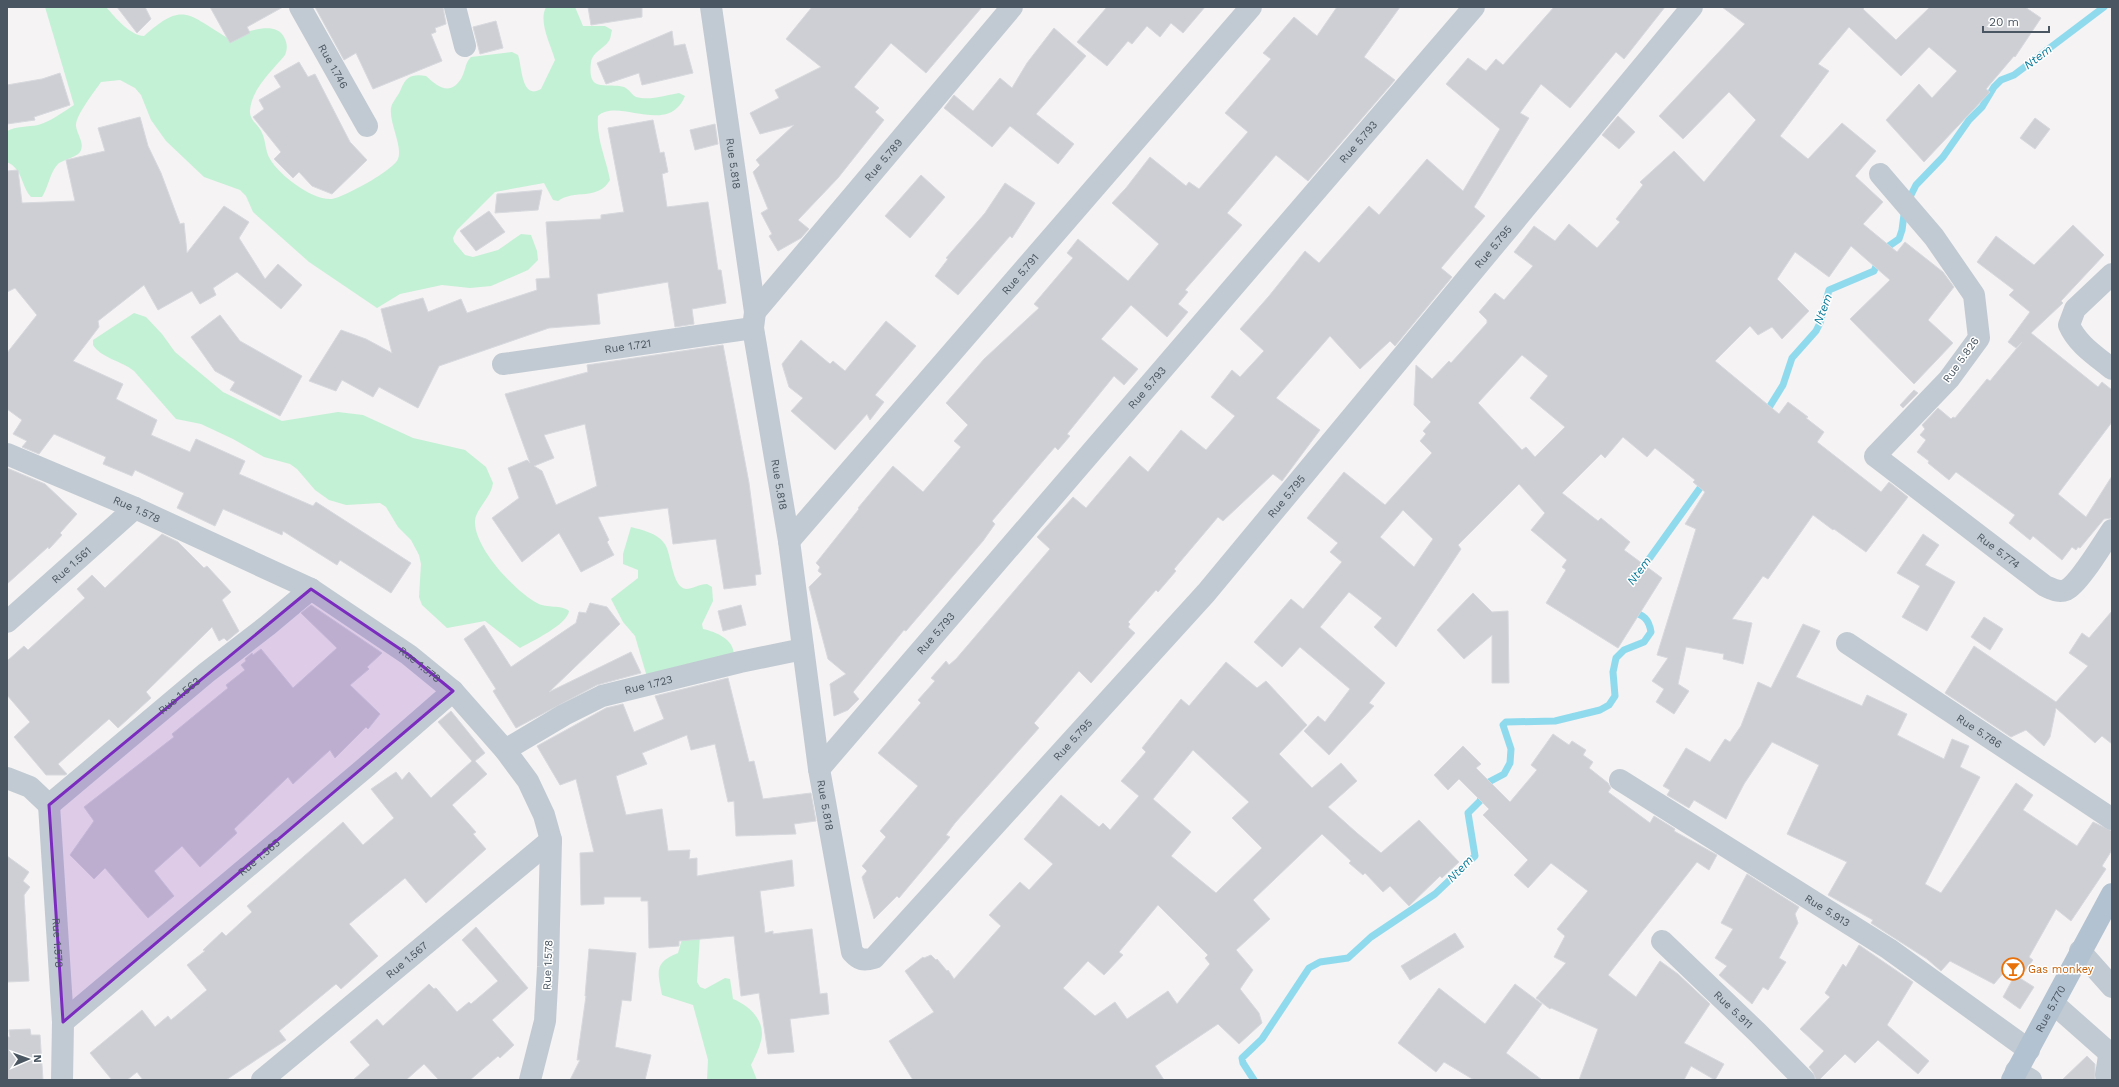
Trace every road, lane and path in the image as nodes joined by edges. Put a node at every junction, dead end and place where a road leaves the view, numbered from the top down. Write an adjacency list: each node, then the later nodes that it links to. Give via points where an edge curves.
1 (300, 7): 9 (street, Rue 1.746)
2 (456, 7): 8 (street)
3 (711, 7): 12 (street, Rue 5.818)
4 (1012, 7): 12 (street, Rue 5.789)
5 (1251, 7): 19 (street, Rue 5.791)
6 (1474, 7): 26 (street, Rue 5.793)
7 (1692, 7): 35 (street, Rue 5.795, via 1206,593 874,958)
8 (465, 46)
9 (367, 126)
10 (1880, 174): 16 (street, Rue 5.826, via 1934,237 1974,295 1980,338 1949,379)
11 (2112, 274): 14 (street, via 2075,309 2069,325 2073,334 2085,347)
12 (754, 320): 13 (street, Rue 1.721); 19 (street, Rue 5.818)
13 (503, 364)
14 (2112, 369)
15 (7, 454): 17 (street, Rue 1.578)
16 (1874, 456): 18 (street, Rue 5.774, via 2055,591 2066,590 2075,582)
17 (135, 508): 20 (street, Rue 1.578); 21 (street, Rue 1.561)
18 (2112, 530)
19 (788, 541): 23 (street, Rue 5.818)
20 (311, 589): 24 (street, Rue 1.578, via 397,646); 29 (street, Rue 1.563)
21 (7, 622)
22 (1847, 643): 30 (street, Rue 5.786)
23 (803, 649): 25 (street, Rue 1.723, via 602,696); 26 (street, Rue 5.818)
24 (453, 691): 25 (street, Rue 1.578); 38 (street, Rue 1.565)
25 (505, 750): 31 (street, Rue 1.578, via 528,781 544,815)
26 (820, 769): 35 (street, Rue 5.818, via 852,952)
27 (7, 778): 29 (street, via 30,787)
28 (1620, 780): 39 (street, Rue 5.913, via 1889,949)
29 (49, 805): 38 (street, Rue 1.578)
30 (2112, 819)
31 (551, 840): 43 (street, Rue 1.567); 44 (street, Rue 1.578, via 545,1021)
32 (2112, 894): 34 (main road, Rue 5.770)
33 (1662, 941): 45 (street, Rue 5.911)
34 (2080, 951): 36 (street); 37 (main road, Rue 5.770)
35 (858, 959)
36 (2112, 987)
37 (2054, 1004): 39 (main road, Rue 5.770); 40 (street, via 2106,1050 2109,1056)
38 (63, 1022): 42 (street, Rue 1.578)
39 (2029, 1050): 41 (main road, Rue 5.770)
40 (2106, 1075)
41 (2020, 1077)
42 (62, 1080)
43 (262, 1080)
44 (530, 1080)
45 (1804, 1080)

